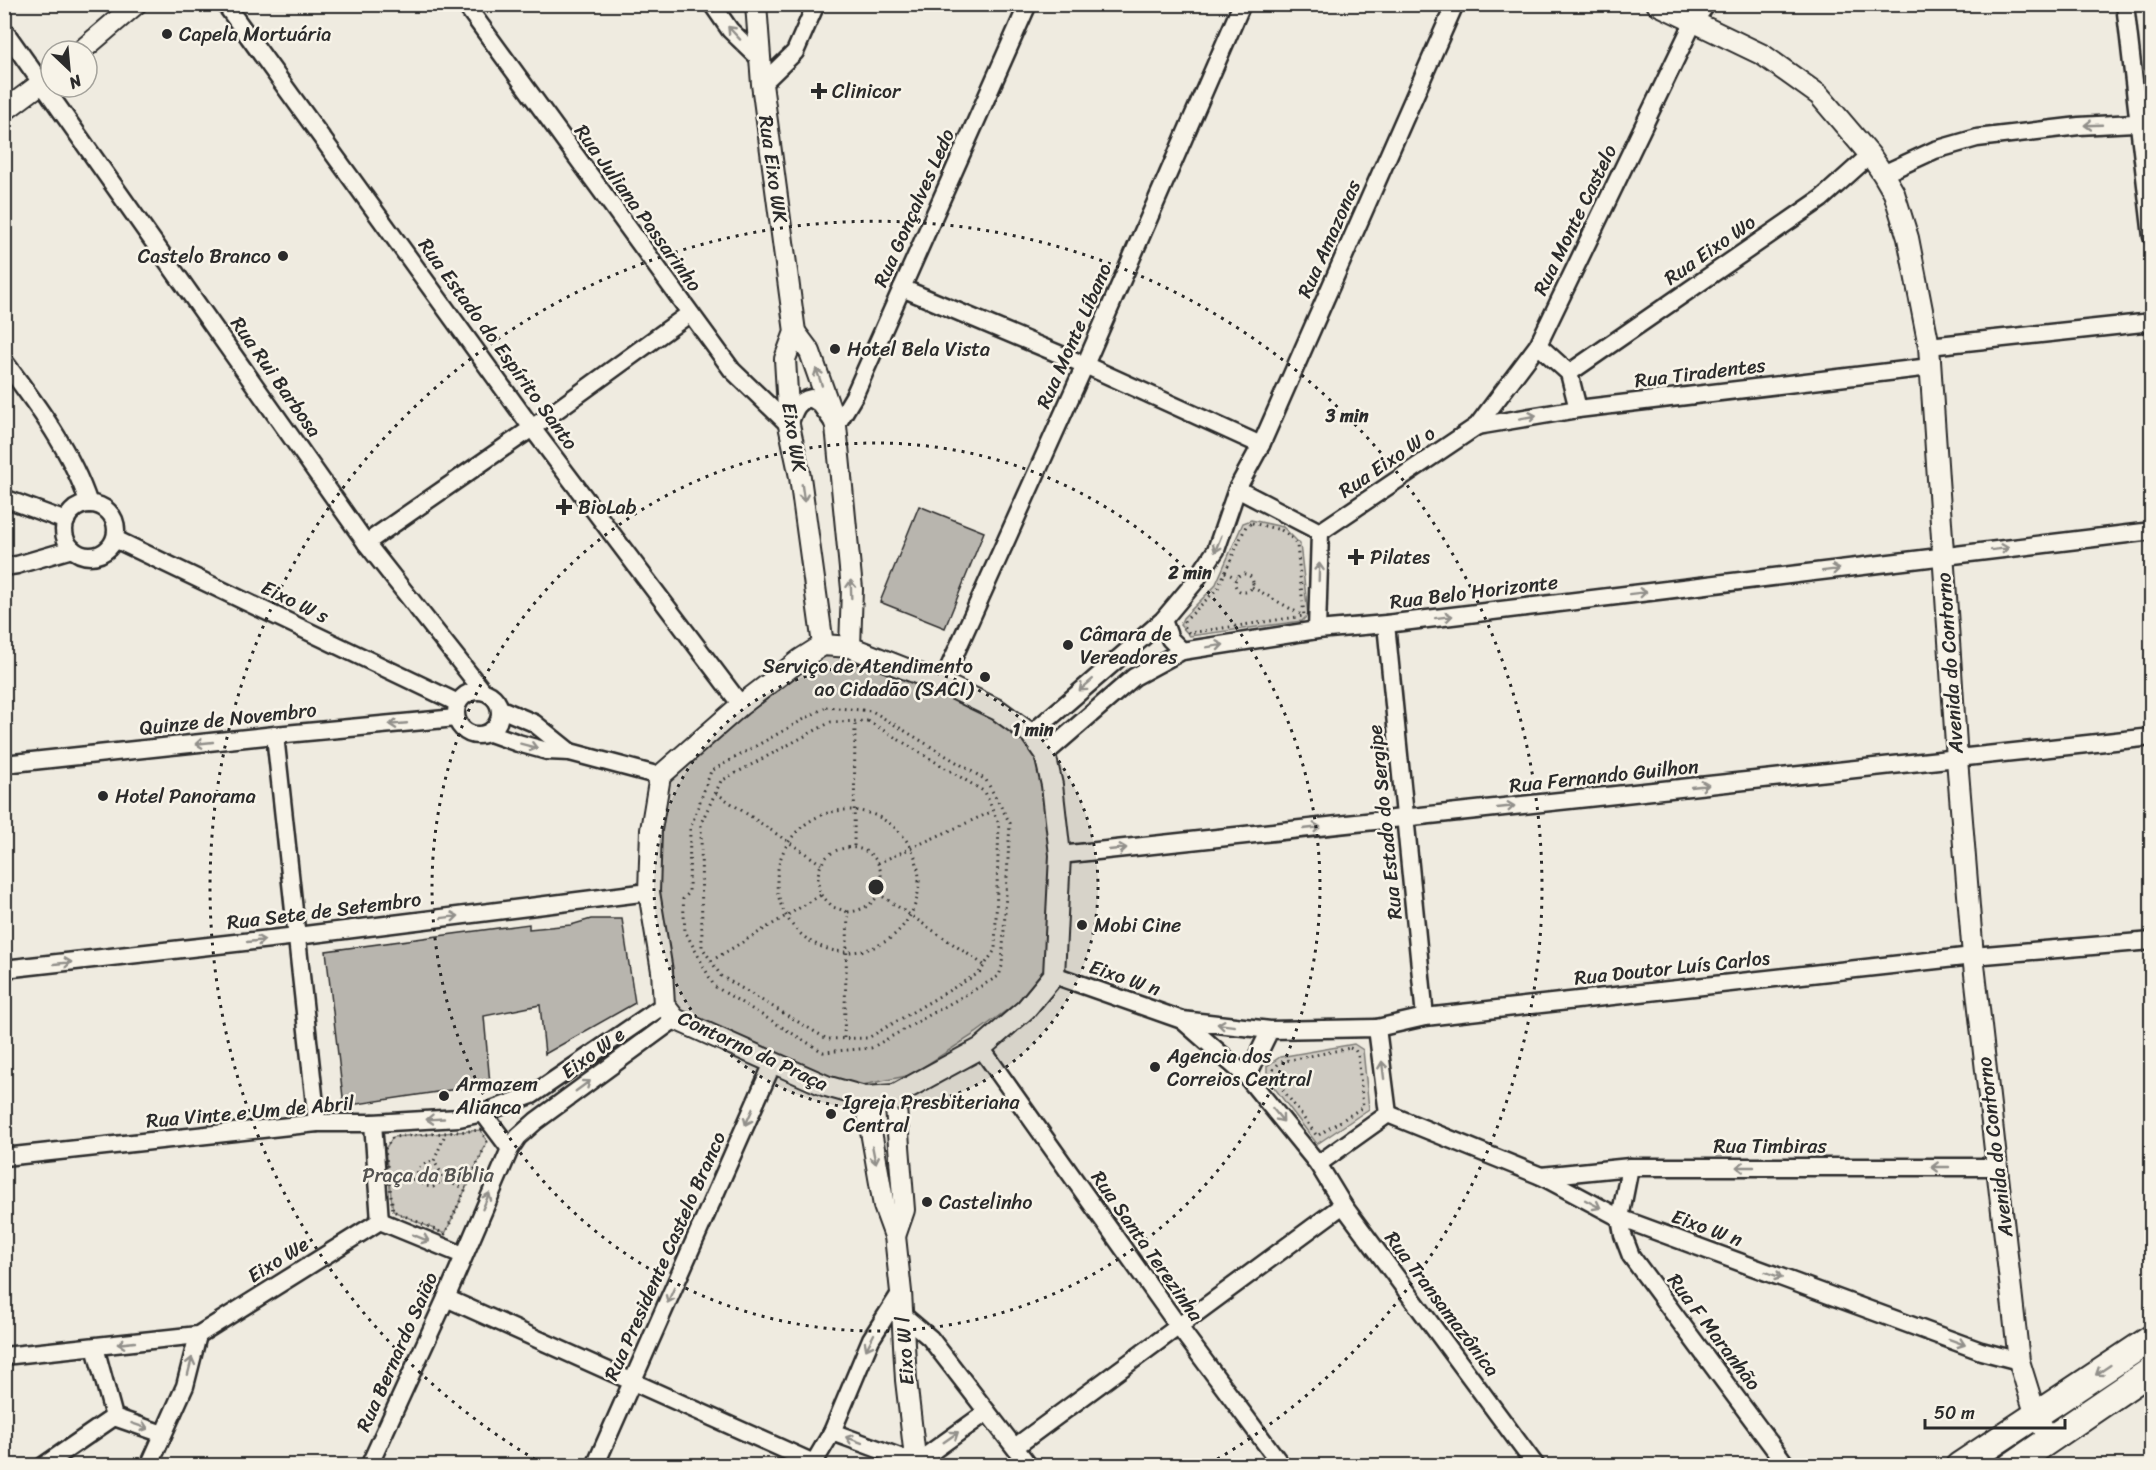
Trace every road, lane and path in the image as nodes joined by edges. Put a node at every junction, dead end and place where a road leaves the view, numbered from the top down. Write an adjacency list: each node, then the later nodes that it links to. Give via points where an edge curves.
1 (136, 4): 15 (street)
2 (225, 4): 40 (street, Rua Estado do Espírito Santo)
3 (465, 4): 27 (street, Rua Juliana Passarinho)
4 (712, 4): 16 (street, one-way to 4, via 730,30)
5 (756, 4): 16 (street, Rua Eixo WK)
6 (816, 4): 18 (street, via 795,52)
7 (1028, 4): 26 (street, Rua Gonçalves Ledo)
8 (1242, 4): 33 (street, Rua Monte Líbano)
9 (1455, 4): 41 (street, Rua Amazonas)
10 (1657, 4): 13 (street, Avenida do Contorno)
11 (1707, 4): 13 (street, Rua Monte Castelo)
12 (2125, 4): 22 (street)
13 (1694, 21): 23 (street, Avenida do Contorno, via 1763,55 1819,95); 30 (street, Rua Monte Castelo)
14 (4, 30): 17 (street, Rua Rui Barbosa)
15 (95, 39)
16 (760, 59): 18 (street, Rua Eixo WK)
17 (39, 70)
18 (762, 84): 29 (street, Rua Eixo WK)
19 (39, 85): 21 (street)
20 (61, 99): 49 (street, Rua Rui Barbosa)
21 (4, 111)
22 (2145, 122): 24 (street, one-way to 24, via 1977,138 1935,150); 25 (street)
23 (1870, 154): 24 (street, Avenida do Contorno); 35 (street, Rua Eixo Wo, via 1821,199)
24 (1883, 174): 31 (street, Avenida do Contorno, via 1894,193 1908,238)
25 (2151, 237)
26 (902, 288): 33 (street); 38 (street, Rua Gonçalves Ledo, via 854,396)
27 (689, 314): 37 (street, Rua Juliana Passarinho, via 732,370); 40 (street)
28 (2151, 322): 31 (street)
29 (795, 332): 37 (street, Eixo WK, via 785,359); 38 (street, Eixo WK, one-way to 29, via 810,352)
30 (1538, 345): 35 (street); 39 (street, Rua Monte Castelo)
31 (1929, 346): 34 (street, Avenida do Contorno)
32 (4, 361): 44 (street, via 60,442 80,477)
33 (1085, 365): 41 (street); 63 (street, Rua Monte Líbano)
34 (1929, 367): 36 (street, Rua Tiradentes); 51 (street, Avenida do Contorno)
35 (1569, 373): 36 (street)
36 (1578, 409): 39 (street, Rua Tiradentes, one-way to 36)
37 (789, 425): 38 (street, via 795,407 811,398); 60 (street, Eixo WK, one-way to 60)
38 (836, 426): 61 (street, one-way to 38, via 852,589)
39 (1477, 426): 47 (street, Rua Eixo W o)
40 (532, 428): 49 (street); 65 (street, Rua Estado do Espírito Santo)
41 (1261, 445): 42 (street, Rua Amazonas)
42 (1238, 489): 47 (street); 57 (street, Rua Amazonas, one-way to 57, via 1216,550)
43 (4, 498): 45 (street)
44 (89, 504): 45 (street, via 79,506); 48 (street, via 108,510 114,519)
45 (66, 521): 50 (street, via 66,541)
46 (2151, 531): 51 (street, Rua Belo Horizonte, one-way to 46)
47 (1320, 532): 59 (street, one-way to 47)
48 (115, 539): 50 (street, via 101,554 91,556); 67 (street, Eixo W s)
49 (366, 543): 64 (street, Rua Rui Barbosa)
50 (72, 549): 52 (street)
51 (1942, 556): 58 (street, Rua Belo Horizonte, one-way to 51); 75 (street, Avenida do Contorno)
52 (4, 567)
53 (1225, 572): 54 (path); 56 (path, via 1248,524 1281,530 1297,545); 56 (path, via 1218,588 1184,622 1189,633)
54 (1236, 578): 55 (path, via 1244,573 1250,576); 55 (path, via 1239,590 1245,592)
55 (1252, 587): 56 (path)
56 (1304, 616)
57 (1163, 620): 62 (street, via 1170,639); 70 (street, Rua Amazonas, one-way to 70)
58 (1386, 624): 59 (street, Rua Belo Horizonte); 81 (street, Rua Estado do Sergipe)
59 (1317, 630): 62 (street, Rua Belo Horizonte, one-way to 59)
60 (824, 645): 61 (street); 65 (street)
61 (850, 647): 63 (street)
62 (1182, 651): 74 (street, Rua Belo Horizonte, via 1134,677)
63 (942, 683): 70 (street, via 998,710)
64 (482, 690): 66 (street, Eixo W s, via 495,696); 67 (street, via 464,695)
65 (741, 705): 77 (street)
66 (501, 709): 69 (street, via 499,723); 73 (street, Eixo W s, via 534,723)
67 (457, 711): 69 (street, Eixo W s, via 464,730 476,736); 71 (street, Quinze de Novembro, one-way to 71)
68 (855, 722): 78 (path, via 831,722 721,781); 79 (path); 80 (path, via 868,721 985,792)
69 (490, 733): 73 (street, Eixo W s, one-way to 73, via 547,751)
70 (1030, 734): 74 (street)
71 (275, 735): 76 (street, Quinze de Novembro, one-way to 76); 95 (street)
72 (2151, 737): 75 (street, Rua Fernando Guilhon)
73 (570, 752): 77 (street, Eixo W s)
74 (1045, 754): 86 (street)
75 (1956, 759): 81 (street, Rua Fernando Guilhon, one-way to 75); 98 (street, Avenida do Contorno)
76 (4, 764)
77 (660, 776): 89 (street, Contorno da Praça, via 651,830)
78 (716, 792): 83 (path); 99 (path, via 700,823 702,947)
79 (854, 810): 83 (path, via 837,810 812,819); 84 (path); 85 (path, via 883,818)
80 (993, 811): 85 (path); 100 (path, via 999,824 995,950)
81 (1405, 818): 86 (street, Rua Fernando Guilhon, one-way to 81); 104 (street, Rua Estado do Sergipe)
82 (1010, 823): 82 (path, via 999,976 871,1048 823,1052 714,986 685,931 683,899 689,893 690,829 711,771 826,706 872,711 986,780)
83 (788, 842): 88 (path); 94 (path, via 777,867 776,888)
84 (854, 846): 87 (path, via 873,855); 88 (path, via 835,850)
85 (911, 848): 87 (path); 93 (path, via 919,886)
86 (1060, 855): 102 (street)
87 (878, 863): 90 (path, via 883,881)
88 (821, 864): 91 (path, via 817,885)
89 (649, 892): 95 (street, Rua Sete de Setembro, one-way to 89); 103 (street, Contorno da Praça)
90 (879, 894): 92 (path, via 864,908); 93 (path)
91 (821, 895): 92 (path, via 833,907); 94 (path)
92 (848, 912): 97 (path)
93 (911, 915): 97 (path, via 889,939 864,950); 100 (path)
94 (785, 916): 97 (path, via 810,942); 99 (path)
95 (297, 936): 101 (street, Rua Sete de Setembro, one-way to 95); 118 (street)
96 (2151, 940): 98 (street, Rua Doutor Luís Carlos)
97 (846, 952): 108 (path)
98 (1973, 956): 104 (street, Rua Doutor Luís Carlos); 126 (street, Avenida do Contorno)
99 (711, 961): 108 (path, via 721,976 827,1039)
100 (985, 965): 108 (path, via 979,973 868,1038)
101 (4, 969)
102 (1054, 975): 105 (street, Eixo W n); 109 (street, Contorno da Praça, via 1026,1009)
103 (670, 1012): 110 (street, Contorno da Praça); 112 (street, Eixo W e); 121 (street, Eixo W e, one-way to 103, via 536,1121)
104 (1425, 1017): 106 (street, Rua Doutor Luís Carlos)
105 (1182, 1020): 107 (street, Rua Doutor Luís Carlos, one-way to 105); 111 (street, Rua Transamazônica)
106 (1377, 1028): 107 (street, Rua Doutor Luís Carlos); 117 (street, one-way to 106)
107 (1270, 1030): 111 (street)
108 (844, 1038)
109 (981, 1048): 113 (street, Contorno da Praça); 140 (street, Rua Santa Terezinha)
110 (773, 1063): 114 (street, Contorno da Praça, via 826,1086); 147 (street, Rua Presidente Castelo Branco, one-way to 147)
111 (1247, 1077): 124 (street, Rua Transamazônica, one-way to 124)
112 (532, 1095): 116 (street, Rua Vinte e Um de Abril)
113 (895, 1095): 114 (street, Contorno da Praça); 135 (street, Eixo W l, via 904,1210)
114 (865, 1097): 135 (street, Eixo W l, one-way to 135, via 884,1206)
115 (1363, 1107): 115 (path, via 1355,1050 1280,1062 1273,1070 1275,1079 1317,1136)
116 (483, 1113): 119 (street, Rua Vinte e Um de Abril, one-way to 119); 121 (street)
117 (1389, 1114): 124 (street); 127 (street, Eixo W n)
118 (317, 1123): 119 (street, Rua Vinte e Um de Abril); 122 (street, Rua Vinte e Um de Abril)
119 (373, 1123): 134 (street)
120 (446, 1133): 123 (path); 129 (path, via 393,1137 385,1149); 131 (path, via 482,1130 487,1142)
121 (510, 1149): 136 (street, Rua Bernardo Saião, one-way to 121)
122 (4, 1157)
123 (434, 1161): 128 (path, via 420,1166); 130 (path)
124 (1318, 1164): 132 (street, Rua Transamazônica)
125 (1630, 1167): 126 (street, Rua Timbiras, one-way to 125); 127 (street, Rua Timbiras); 133 (street)
126 (1998, 1167): 145 (street, Avenida do Contorno)
127 (1541, 1176): 133 (street, Eixo W n, one-way to 133)
128 (417, 1179): 129 (path); 130 (path, via 424,1186)
129 (389, 1181): 131 (path, via 393,1211 446,1234)
130 (442, 1181): 131 (path)
131 (466, 1188)
132 (1343, 1205): 140 (street); 163 (street, Rua Transamazônica)
133 (1620, 1218): 145 (street, Eixo W n, one-way to 145, via 1981,1351); 164 (street, Rua F Maranhão, via 1631,1256)
134 (380, 1221): 136 (street, one-way to 136); 141 (street, Eixo We)
135 (895, 1236): 137 (street, Eixo W l)
136 (463, 1255): 138 (street, Rua Bernardo Saião)
137 (901, 1292): 139 (street, Eixo W l); 151 (street, one-way to 151, via 871,1339)
138 (446, 1298): 147 (street); 159 (street, Rua Bernardo Saião)
139 (903, 1316): 148 (street, via 930,1338); 156 (street, Eixo W l)
140 (1179, 1327): 154 (street); 162 (street, Rua Santa Terezinha)
141 (198, 1335): 143 (street, one-way to 143); 152 (street, one-way to 141, via 185,1386)
142 (2151, 1338): 149 (main road, one-way to 149)
143 (95, 1347): 144 (street); 150 (street)
144 (4, 1356)
145 (2019, 1361): 149 (street, Avenida do Contorno)
146 (2151, 1370): 153 (main road)
147 (632, 1383): 155 (street); 160 (street, Rua Presidente Castelo Branco)
148 (987, 1412): 154 (street); 156 (street, one-way to 148)
149 (2036, 1416): 153 (street, Avenida do Contorno); 165 (main road)
150 (114, 1417): 152 (street, one-way to 152); 157 (street)
151 (832, 1432): 155 (street); 156 (street, one-way to 151)
152 (163, 1434): 158 (street)
153 (2050, 1438): 166 (main road)
154 (1015, 1447): 161 (street)
155 (813, 1464)
156 (916, 1464)
157 (43, 1466)
158 (149, 1466)
159 (369, 1466)
160 (595, 1466)
161 (1029, 1466)
162 (1282, 1466)
163 (1536, 1466)
164 (1787, 1466)
165 (1959, 1466)
166 (2011, 1466)

